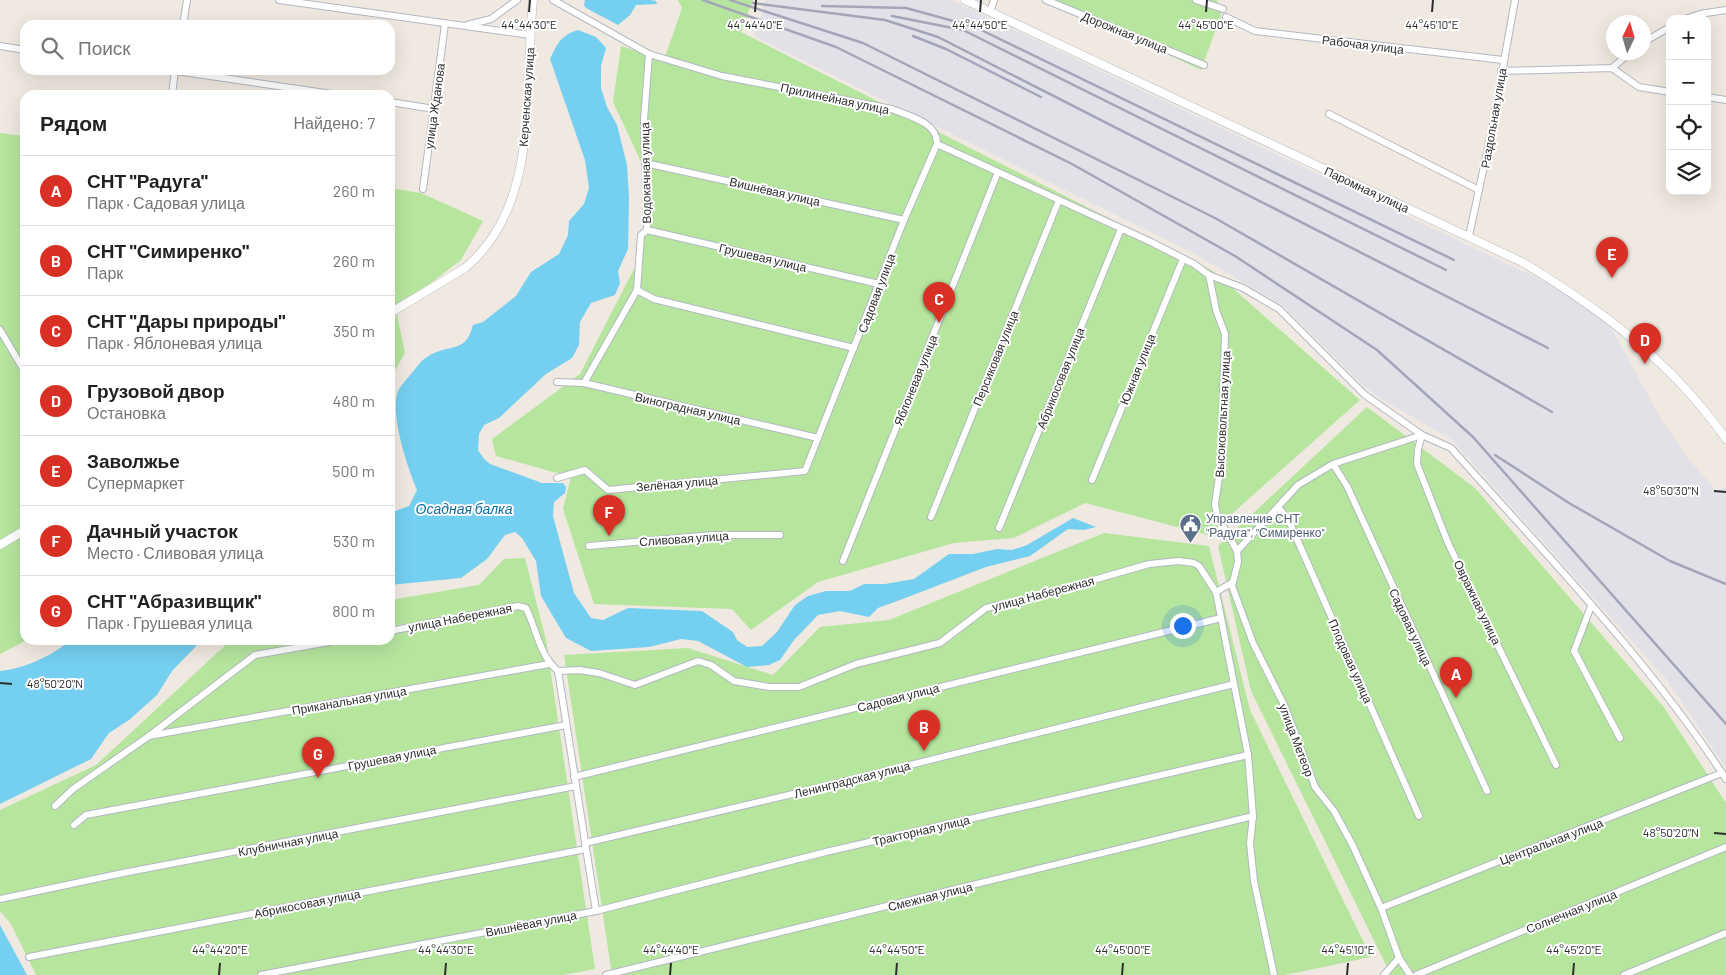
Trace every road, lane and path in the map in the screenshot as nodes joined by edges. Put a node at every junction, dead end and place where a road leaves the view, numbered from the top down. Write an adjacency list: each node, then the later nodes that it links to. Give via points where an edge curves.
1 (187, 0): 16 (street)
2 (279, 0): 17 (street)
3 (517, 0): 18 (street, via 491,19)
4 (533, 0): 20 (street, Керченская улица)
5 (553, 0): 24 (street, Прилинейная улица)
6 (965, 0): 13 (street, Паромная улица)
7 (994, 0): 13 (street)
8 (1046, 0): 27 (street, Дорожная улица)
9 (1196, 0): 11 (street)
10 (1515, 0): 25 (street, Раздольная улица)
11 (1223, 9)
12 (1726, 10): 14 (street)
13 (990, 12): 49 (street, Паромная улица, via 1215,120)
14 (1697, 15)
15 (1226, 17): 25 (street, Рабочая улица, via 1254,31)
16 (184, 20)
17 (445, 24): 18 (street); 38 (street, улица Жданова)
18 (463, 26): 20 (street)
19 (1666, 28): 21 (street)
20 (530, 34): 54 (street, Керченская улица, via 527,125 522,158 500,226 465,268)
21 (1651, 38)
22 (0, 46): 23 (street)
23 (20, 49)
24 (649, 54): 40 (street, Прилинейная улица, via 722,76 892,109 934,129); 41 (street, Водокачная улица, via 644,120)
25 (1503, 60): 29 (street, Раздольная улица)
26 (1622, 60): 28 (street)
27 (1204, 64)
28 (1612, 68): 29 (street); 34 (street, via 1639,87)
29 (1501, 71): 44 (street, Раздольная улица)
30 (173, 75): 32 (street)
31 (206, 75): 33 (street)
32 (172, 90)
33 (307, 90)
34 (1666, 91)
35 (1711, 98): 36 (street)
36 (1726, 100)
37 (395, 103): 38 (street)
38 (434, 109): 43 (street, улица Жданова)
39 (1329, 114): 44 (street)
40 (937, 144): 42 (street); 46 (street, Садовая улица)
41 (646, 163): 46 (street, Вишнёвая улица); 48 (street, Водокачная улица)
42 (998, 172): 45 (street); 75 (street, Яблоневая улица)
43 (423, 189)
44 (1479, 190): 49 (street, Раздольная улица)
45 (1059, 200): 47 (street); 68 (street, Персиковая улица)
46 (904, 220): 52 (street, Садовая улица)
47 (1121, 229): 50 (street); 69 (street, Абрикосовая улица)
48 (646, 230): 52 (street, Грушевая улица); 53 (street, Водокачная улица, via 641,235)
49 (1469, 236): 62 (street, Паромная улица, via 1522,262 1606,316 1683,385)
50 (1183, 258): 51 (street); 66 (street, Южная улица)
51 (1209, 275): 60 (street, via 1243,288 1279,309 1365,395); 74 (street, Высоковольтная улица, via 1225,334 1217,515)
52 (879, 284): 56 (street, Садовая улица)
53 (637, 290): 56 (street, via 654,300); 59 (street, Водокачная улица)
54 (395, 310)
55 (0, 330): 57 (street)
56 (854, 348): 61 (street, Садовая улица)
57 (20, 364)
58 (557, 382): 59 (street, Виноградная улица)
59 (584, 384): 61 (street, Виноградная улица)
60 (1422, 435): 63 (street); 78 (street, via 1451,448); 89 (street, Овражная улица, via 1417,464 1448,543)
61 (818, 438): 64 (street, Садовая улица)
62 (1726, 439)
63 (1333, 464): 67 (street, via 1298,486); 93 (street, Садовая улица)
64 (805, 471): 65 (street, Зелёная улица, via 608,490 584,470)
65 (557, 478)
66 (1092, 480)
67 (1279, 508): 74 (street); 96 (street, Плодовая улица, via 1289,521)
68 (930, 517)
69 (999, 528)
70 (20, 533): 72 (street)
71 (780, 535): 73 (street, Сливовая улица, via 713,535)
72 (0, 545)
73 (589, 546)
74 (1237, 551): 76 (street, via 1238,562)
75 (844, 561)
76 (1232, 582): 77 (street); 101 (street, улица Метеор, via 1253,643 1285,707 1315,787 1334,811)
77 (1216, 592): 79 (street); 83 (street, улица Набережная, via 1194,563 1149,564 986,608 940,643 856,664 799,687 769,687 734,681 712,665 698,660 636,685 599,673)
78 (1591, 606): 87 (street, via 1574,651); 90 (street, via 1654,678)
79 (1221, 618): 84 (street); 91 (street, Садовая улица)
80 (395, 630): 82 (street, улица Набережная, via 518,606 526,608 535,624 544,658)
81 (313, 645): 86 (street, via 255,656)
82 (549, 664): 83 (street, улица Набережная); 86 (street, Приканальная улица)
83 (558, 671): 85 (street)
84 (1234, 684): 88 (street); 98 (street, Ленинградская улица)
85 (566, 724): 91 (street); 97 (street, Грушевая улица, via 86,815)
86 (149, 736): 94 (street)
87 (1620, 738)
88 (1248, 755): 95 (street); 102 (street, Тракторная улица, via 826,852)
89 (1556, 765)
90 (1724, 776): 101 (street, Центральная улица)
91 (574, 777): 92 (street)
92 (576, 786): 98 (street); 100 (street, Клубничная улица)
93 (1487, 791)
94 (55, 806)
95 (1253, 816): 107 (street, Смежная улица); 108 (street, via 1250,843 1254,881)
96 (1419, 816)
97 (74, 825)
98 (585, 846): 102 (street); 104 (street, Абрикосовая улица)
99 (1726, 848): 111 (street, Солнечная улица)
100 (0, 899)
101 (1381, 908): 105 (street, улица Метеор)
102 (596, 911): 106 (street, Вишнёвая улица)
103 (1726, 933): 112 (street)
104 (29, 957)
105 (1398, 958): 109 (street); 110 (street, улица Метеор)
106 (261, 975)
107 (606, 975)
108 (1274, 975)
109 (1384, 975)
110 (1410, 975)
111 (1416, 975)
112 (1624, 975)

